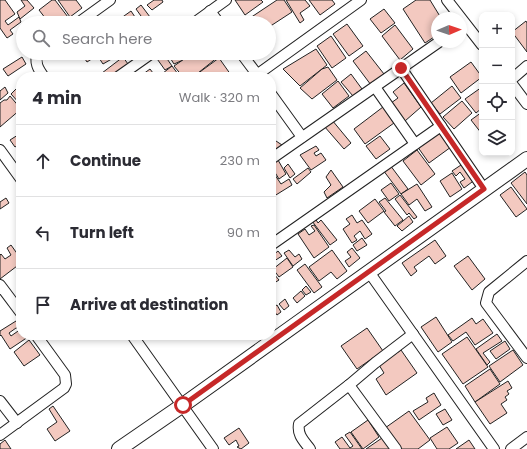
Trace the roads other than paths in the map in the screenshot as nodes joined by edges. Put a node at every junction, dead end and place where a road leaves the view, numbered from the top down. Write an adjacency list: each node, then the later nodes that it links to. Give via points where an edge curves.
1 (110, 0): 7 (street)
2 (226, 0): 5 (street)
3 (361, 0): 21 (street)
4 (448, 0): 6 (street)
5 (210, 11): 8 (street); 9 (street)
6 (455, 12)
7 (88, 16)
8 (203, 16)
9 (214, 16)
10 (467, 29): 11 (street)
11 (479, 42)
12 (431, 47): 17 (street)
13 (36, 60): 18 (street)
14 (142, 60): 19 (street)
15 (246, 60): 20 (street)
16 (527, 66): 22 (street)
17 (401, 68): 23 (street); 27 (street)
18 (40, 72)
19 (125, 72)
20 (254, 72)
21 (262, 72)
22 (515, 76)
23 (375, 87): 28 (street); 29 (street)
24 (515, 88): 26 (street)
25 (276, 101): 28 (street)
26 (527, 104)
27 (441, 126): 29 (street); 34 (street)
28 (302, 137): 31 (street)
29 (415, 144): 35 (street)
30 (0, 150): 33 (street)
31 (276, 155)
32 (527, 159): 34 (street)
33 (16, 172)
34 (484, 189): 37 (street)
35 (276, 241)
36 (527, 261): 45 (street, via 489,292 486,302)
37 (369, 272): 40 (street); 41 (street)
38 (0, 285): 39 (street)
39 (16, 306)
40 (413, 334): 47 (street); 57 (street)
41 (276, 338)
42 (40, 340): 50 (street, via 65,375 66,384)
43 (136, 340): 49 (street)
44 (274, 340): 49 (street)
45 (523, 344): 46 (street)
46 (527, 358)
47 (350, 385): 55 (street, via 299,424 298,431); 56 (street)
48 (0, 401): 50 (street)
49 (183, 405): 53 (street); 54 (street)
50 (17, 423): 51 (street)
51 (0, 435)
52 (527, 437): 58 (street)
53 (119, 449)
54 (213, 449)
55 (310, 449)
56 (396, 449)
57 (494, 449)
58 (511, 449)

